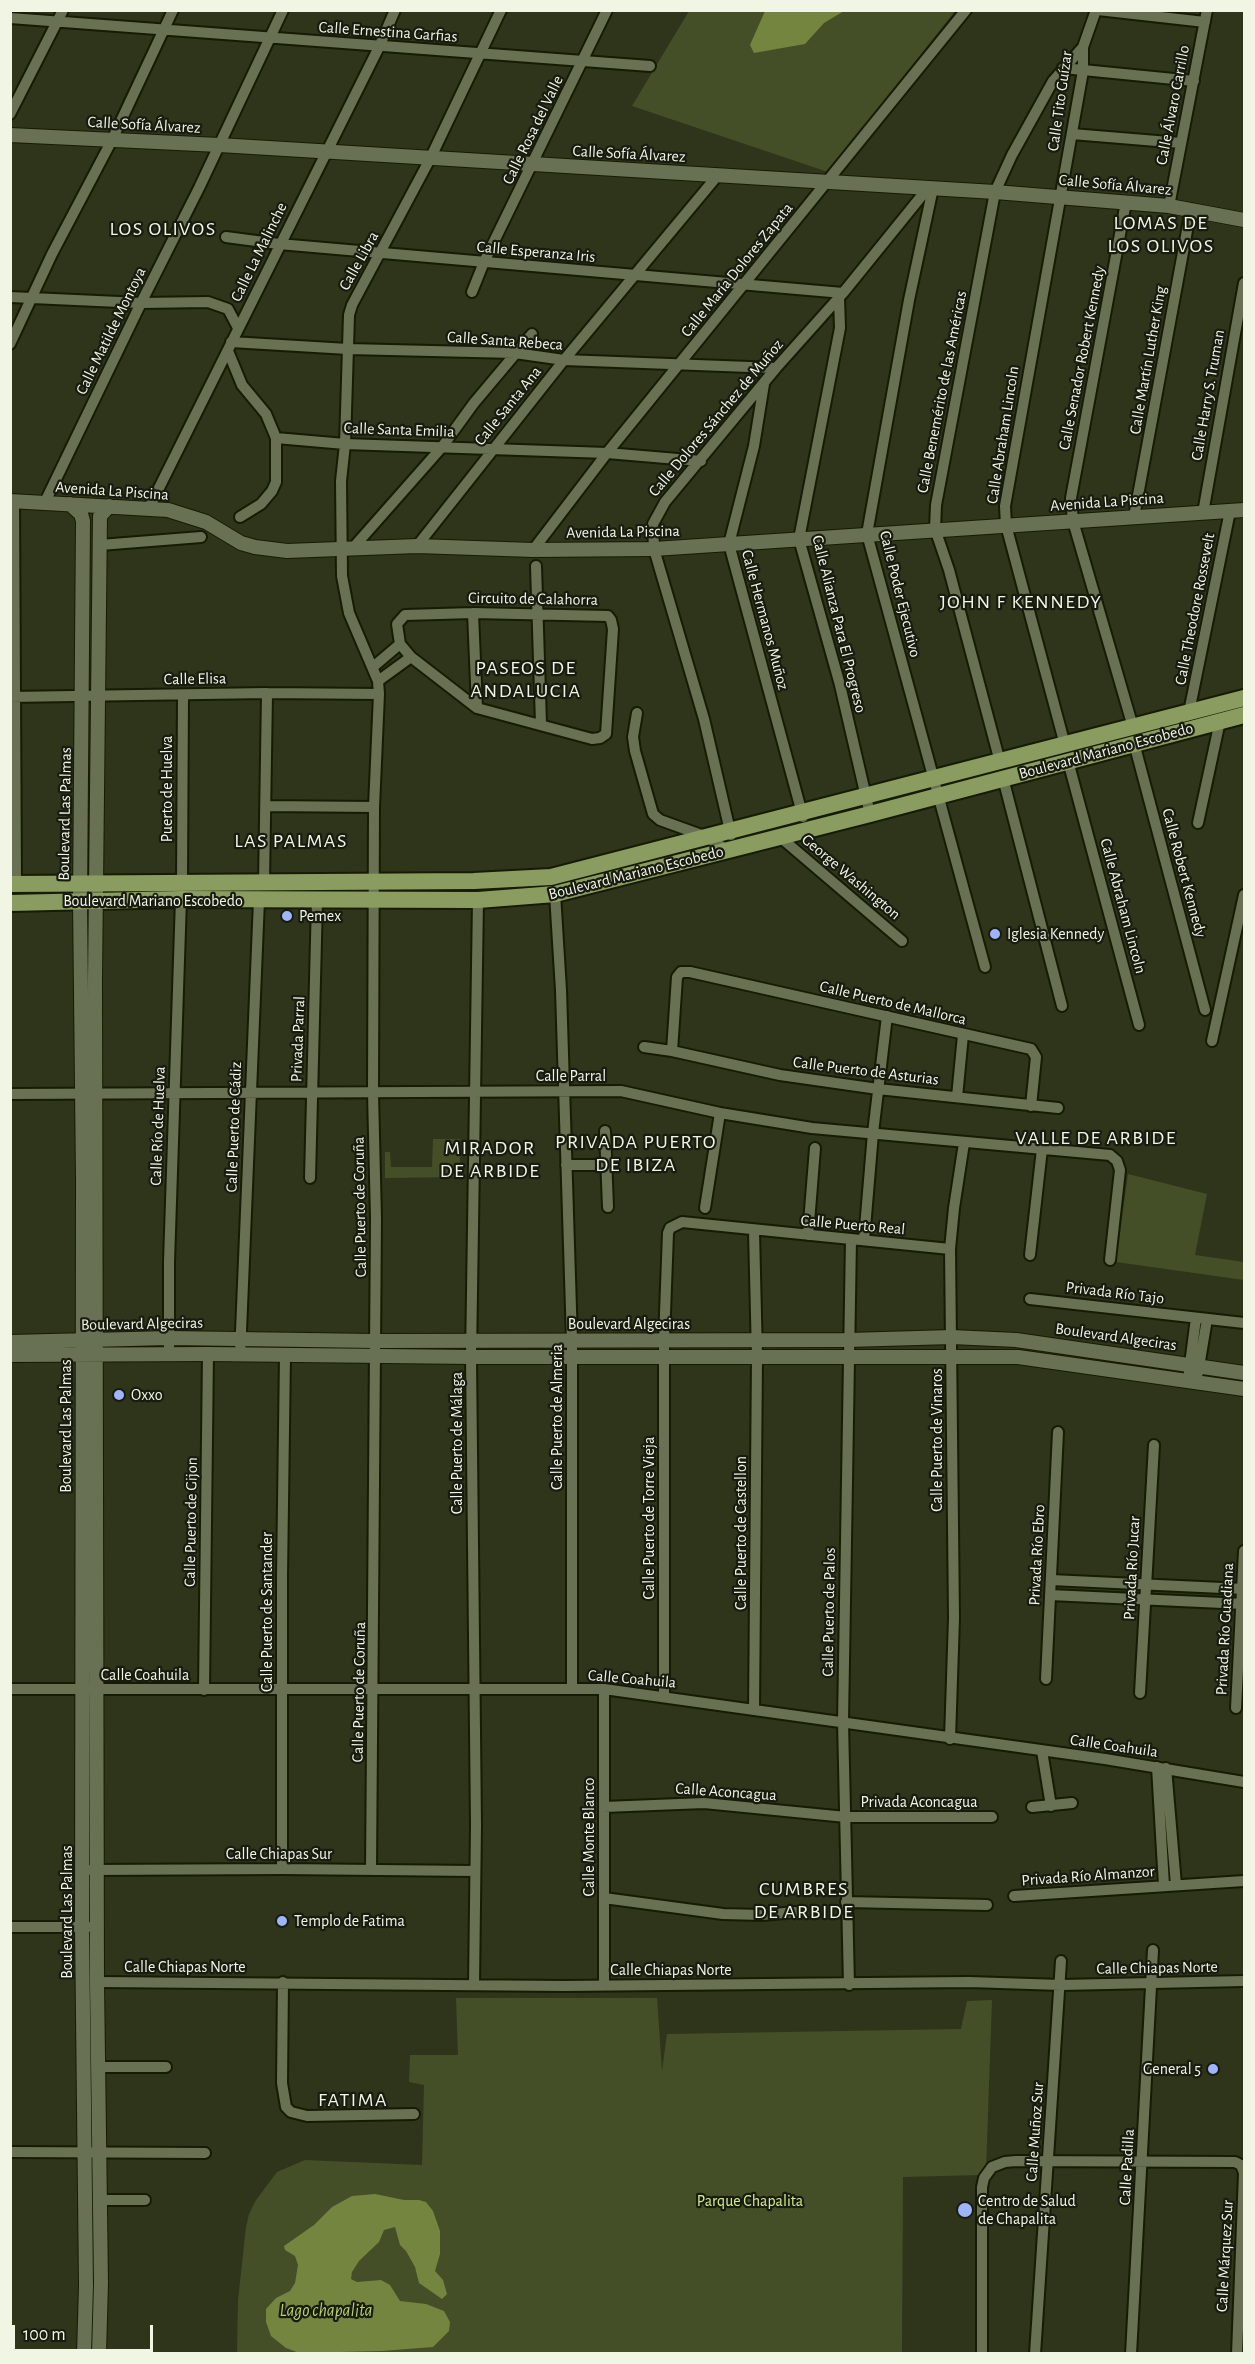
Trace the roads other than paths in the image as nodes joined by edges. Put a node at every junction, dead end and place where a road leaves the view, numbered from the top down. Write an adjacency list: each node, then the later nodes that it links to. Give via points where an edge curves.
1 (63, 10): 11 (street)
2 (173, 10): 12 (street)
3 (283, 10): 13 (street, Calle Matilde Montoya)
4 (395, 10): 15 (street, Calle La Malinche)
5 (501, 10): 16 (street, Calle Libra)
6 (607, 10): 17 (street, Calle Rosa del Valle)
7 (966, 10): 32 (street, Calle María Dolores Zapata)
8 (1097, 10): 9 (street); 14 (street, Calle Tito Guízar)
9 (1206, 16): 21 (street, Calle Álvaro Carrillo)
10 (10, 18): 11 (street, Calle Ernestina Garfias)
11 (58, 21): 12 (street, Calle Ernestina Garfias); 22 (street)
12 (164, 30): 13 (street, Calle Ernestina Garfias); 25 (street)
13 (271, 38): 15 (street, Calle Ernestina Garfias); 27 (street, Calle Matilde Montoya)
14 (1083, 46): 19 (street, Calle Benemérito de las Américas); 20 (street, Calle Tito Guízar)
15 (379, 47): 16 (street, Calle Ernestina Garfias); 28 (street, Calle La Malinche)
16 (480, 54): 17 (street, Calle Ernestina Garfias); 29 (street, Calle Libra)
17 (584, 60): 18 (street, Calle Ernestina Garfias); 30 (street, Calle Rosa del Valle)
18 (650, 66)
19 (1063, 68): 20 (street); 34 (street, Calle Benemérito de las Américas)
20 (1083, 71): 21 (street); 23 (street, Calle Tito Guízar)
21 (1194, 81): 26 (street, Calle Álvaro Carrillo)
22 (10, 114)
23 (1072, 134): 26 (street); 35 (street, Calle Tito Guízar)
24 (10, 135): 25 (street, Calle Sofía Álvarez)
25 (112, 140): 27 (street, Calle Sofía Álvarez); 50 (street)
26 (1181, 143): 37 (street, Calle Álvaro Carrillo)
27 (219, 146): 28 (street, Calle Sofía Álvarez); 51 (street, Calle Matilde Montoya)
28 (326, 153): 29 (street, Calle Sofía Álvarez); 41 (street, Calle La Malinche)
29 (430, 159): 30 (street, Calle Sofía Álvarez); 42 (street, Calle Libra)
30 (533, 165): 31 (street, Calle Sofía Álvarez); 43 (street, Calle Rosa del Valle)
31 (718, 175): 32 (street, Calle Sofía Álvarez); 44 (street, Calle Santa Ana)
32 (829, 182): 33 (street, Calle Sofía Álvarez); 45 (street, Calle María Dolores Zapata)
33 (930, 188): 34 (street, Calle Sofía Álvarez); 48 (street, Calle Dolores Sánchez de Muñoz); 82 (street, Calle Poder Ejecutivo)
34 (995, 192): 35 (street, Calle Sofía Álvarez); 81 (street, Calle Benemérito de las Américas, via 936,505)
35 (1061, 197): 36 (street, Calle Sofía Álvarez); 80 (street, Calle Abraham Lincoln, via 1011,468)
36 (1126, 201): 37 (street, Calle Sofía Álvarez); 79 (street, Calle Senador Robert Kennedy, via 1075,472)
37 (1169, 206): 38 (street, Calle Sofía Álvarez)
38 (1191, 209): 39 (street, Calle Sofía Álvarez); 78 (street, Calle Martín Luther King)
39 (1245, 220)
40 (226, 237): 41 (street, Calle Esperanza Iris)
41 (279, 244): 42 (street, Calle Esperanza Iris); 52 (street, Calle La Malinche)
42 (381, 253): 43 (street, Calle Esperanza Iris); 56 (street, Calle Libra, via 352,305)
43 (484, 262): 44 (street, Calle Esperanza Iris); 47 (street, Calle Rosa del Valle)
44 (636, 275): 45 (street, Calle Esperanza Iris); 58 (street, Calle Santa Ana)
45 (744, 283): 48 (street, Calle Esperanza Iris); 59 (street, Calle María Dolores Zapata)
46 (1245, 283): 75 (street, Calle Harry S. Truman)
47 (472, 292)
48 (841, 296): 60 (street, Calle Dolores Sánchez de Muñoz); 84 (street, Calle Alianza Para El Progreso, via 840,328)
49 (10, 297): 50 (street)
50 (31, 298): 51 (street); 54 (street)
51 (141, 303): 52 (street, via 216,303 228,309); 69 (street, Calle Matilde Montoya)
52 (238, 328): 55 (street, Calle La Malinche)
53 (532, 334): 57 (street)
54 (10, 344)
55 (229, 346): 56 (street, Calle Santa Rebeca); 62 (street, via 242,385 266,414); 71 (street, Calle La Malinche)
56 (348, 349): 57 (street, Calle Santa Rebeca); 63 (street, Calle Libra)
57 (516, 353): 58 (street, Calle Santa Rebeca); 64 (street)
58 (564, 360): 59 (street, Calle Santa Rebeca); 65 (street, Calle Santa Ana)
59 (679, 364): 60 (street, Calle Santa Rebeca); 66 (street, Calle María Dolores Zapata)
60 (776, 368): 61 (street, Calle Dolores Sánchez de Muñoz)
61 (765, 381): 67 (street, Calle Dolores Sánchez de Muñoz); 85 (street, Calle Hermanos Muñoz, via 754,446)
62 (276, 438): 63 (street, Calle Santa Emilia); 77 (street, via 277,475 272,491 261,504)
63 (345, 444): 64 (street, Calle Santa Emilia); 89 (street, Calle Libra, via 341,481)
64 (442, 447): 65 (street, Calle Santa Emilia); 89 (street)
65 (492, 449): 66 (street, Calle Santa Emilia); 87 (street, Calle Santa Ana)
66 (607, 453): 67 (street, Calle Santa Emilia); 90 (street, Calle María Dolores Zapata)
67 (701, 461): 88 (street, Calle Dolores Sánchez de Muñoz, via 659,511 653,524)
68 (12, 501): 69 (street, Avenida La Piscina); 103 (street)
69 (45, 502): 70 (street, Avenida La Piscina)
70 (70, 504): 73 (street, Avenida La Piscina); 76 (street)
71 (149, 508): 73 (street, Avenida La Piscina); 89 (street, Avenida La Piscina, via 206,522 255,548)
72 (1245, 510): 74 (street, Avenida La Piscina)
73 (105, 511): 76 (street); 86 (street, Boulevard Las Palmas)
74 (1230, 511): 75 (street, Avenida La Piscina); 106 (street, Calle Theodore Rossevelt)
75 (1203, 513): 78 (street, Avenida La Piscina)
76 (82, 516): 100 (street, Boulevard Las Palmas)
77 (240, 517)
78 (1134, 517): 79 (street, Avenida La Piscina)
79 (1073, 521): 80 (street, Avenida La Piscina); 111 (street, Calle Robert Kennedy)
80 (1006, 525): 81 (street, Avenida La Piscina); 112 (street, Calle Abraham Lincoln)
81 (935, 529): 82 (street, Avenida La Piscina); 113 (street, Calle Benemérito de las Américas)
82 (867, 534): 84 (street, Avenida La Piscina); 115 (street, Calle Poder Ejecutivo)
83 (201, 537): 86 (street)
84 (799, 539): 85 (street, Avenida La Piscina); 116 (street, Calle Alianza Para El Progreso)
85 (729, 544): 88 (street, Avenida La Piscina); 120 (street, Calle Hermanos Muñoz)
86 (100, 545): 101 (street, Boulevard Las Palmas)
87 (417, 546): 89 (street, Avenida La Piscina); 90 (street, Avenida La Piscina)
88 (654, 549): 90 (street, Avenida La Piscina); 122 (street, Calle Dolores Sánchez de Muñoz, via 704,719)
89 (346, 550): 96 (street, Calle Puerto de Coruña, via 346,603)
90 (533, 550)
91 (536, 566): 93 (street)
92 (473, 613): 93 (street, Circuito de Calahorra); 94 (street, Circuito de Calahorra, via 405,615 397,624); 105 (street)
93 (538, 614): 110 (street); 110 (street, Circuito de Calahorra, via 603,615 613,625 606,734 592,739)
94 (400, 644): 95 (street, Circuito de Calahorra); 96 (street)
95 (411, 657): 97 (street); 105 (street, Circuito de Calahorra)
96 (373, 667): 97 (street, Calle Puerto de Coruña)
97 (378, 681): 99 (street, Calle Puerto de Coruña)
98 (267, 693): 99 (street, Calle Elisa); 102 (street, Calle Elisa); 117 (street)
99 (379, 693): 118 (street, Calle Puerto de Coruña)
100 (82, 695): 101 (street, Calle Elisa); 103 (street, Calle Elisa); 127 (street, Boulevard Las Palmas)
101 (99, 695): 102 (street, Calle Elisa); 127 (street, Boulevard Las Palmas)
102 (183, 695): 130 (street, Puerto de Huelva)
103 (12, 697): 129 (street)
104 (1245, 698): 106 (main road, Boulevard Mariano Escobedo)
105 (477, 708): 110 (street, Circuito de Calahorra)
106 (1190, 712): 111 (main road, Boulevard Mariano Escobedo)
107 (637, 713): 123 (street, via 633,737 653,814)
108 (1245, 714): 109 (main road, Boulevard Mariano Escobedo)
109 (1220, 721): 111 (main road, Boulevard Mariano Escobedo); 121 (street)
110 (541, 724)
111 (1133, 735): 112 (main road, Boulevard Mariano Escobedo); 142 (street, Calle Robert Kennedy)
112 (1066, 753): 113 (main road, Boulevard Mariano Escobedo); 114 (main road, Boulevard Mariano Escobedo); 144 (street, Calle Abraham Lincoln)
113 (1000, 762): 115 (main road, Boulevard Mariano Escobedo)
114 (1003, 778): 115 (main road, Boulevard Mariano Escobedo); 141 (street)
115 (937, 788): 116 (main road, Boulevard Mariano Escobedo); 119 (main road, Boulevard Mariano Escobedo); 140 (street, Calle Poder Ejecutivo)
116 (866, 797): 119 (street, Calle Alianza Para El Progreso); 120 (main road, Boulevard Mariano Escobedo)
117 (266, 806): 118 (street); 128 (street)
118 (374, 807): 126 (street, Calle Puerto de Coruña)
119 (870, 814): 120 (main road, Boulevard Mariano Escobedo)
120 (804, 822): 122 (main road, Boulevard Mariano Escobedo); 124 (main road, Boulevard Mariano Escobedo)
121 (1198, 823)
122 (730, 831): 123 (main road, Boulevard Mariano Escobedo); 125 (street, Calle Dolores Sánchez de Muñoz)
123 (707, 837): 125 (street); 126 (main road, Boulevard Mariano Escobedo, via 529,880)
124 (780, 837): 125 (main road, Boulevard Mariano Escobedo); 139 (street, George Washington)
125 (731, 849): 131 (main road, Boulevard Mariano Escobedo)
126 (374, 882): 128 (main road, Boulevard Mariano Escobedo); 136 (street, Calle Puerto de Coruña)
127 (89, 883): 129 (main road, Boulevard Mariano Escobedo); 130 (main road, Boulevard Mariano Escobedo); 133 (street, Boulevard Las Palmas)
128 (264, 883): 130 (main road, Boulevard Mariano Escobedo)
129 (14, 884)
130 (182, 891): 133 (main road, Boulevard Mariano Escobedo); 134 (main road, Boulevard Mariano Escobedo); 151 (street, Calle Río de Huelva)
131 (555, 894): 137 (main road, Boulevard Mariano Escobedo); 150 (street, Calle Puerto de Almeria)
132 (1245, 895): 146 (street)
133 (89, 900): 138 (main road, Boulevard Mariano Escobedo); 153 (street, Boulevard Las Palmas)
134 (258, 900): 135 (main road, Boulevard Mariano Escobedo); 154 (street, Calle Puerto de Cádiz)
135 (317, 900): 136 (main road, Boulevard Mariano Escobedo); 155 (street, Privada Parral)
136 (374, 900): 137 (main road, Boulevard Mariano Escobedo); 156 (street, Calle Puerto de Coruña)
137 (478, 900): 152 (street, Calle Puerto de Málaga)
138 (10, 903)
139 (902, 940)
140 (985, 967)
141 (1062, 1006)
142 (1205, 1010)
143 (887, 1016): 145 (street, Calle Puerto de Mallorca); 148 (street, Calle Puerto de Mallorca, via 681,972 677,977); 149 (street)
144 (1139, 1025)
145 (963, 1035): 158 (street); 159 (street, Calle Puerto de Mallorca, via 1034,1050)
146 (1212, 1041)
147 (644, 1047): 148 (street, Calle Puerto de Asturias)
148 (672, 1051): 149 (street, Calle Puerto de Asturias, via 780,1076)
149 (878, 1089): 158 (street, Calle Puerto de Asturias); 163 (street)
150 (562, 1091): 152 (street, Calle Parral); 161 (street, Calle Parral, via 621,1092); 167 (street, Calle Puerto de Almeria)
151 (174, 1092): 153 (street, Calle Parral); 154 (street, Calle Parral); 184 (street, Calle Río de Huelva)
152 (475, 1092): 156 (street, Calle Parral); 186 (street, Calle Puerto de Málaga)
153 (88, 1093): 157 (street, Calle Parral); 192 (street, Boulevard Las Palmas); 193 (street, Boulevard Las Palmas)
154 (249, 1093): 155 (street, Calle Parral); 185 (street, Calle Puerto de Cádiz)
155 (311, 1093): 156 (street, Calle Parral); 169 (street, Privada Parral)
156 (373, 1093): 190 (street, Calle Puerto de Coruña)
157 (10, 1094)
158 (957, 1097): 159 (street, Calle Puerto de Asturias)
159 (1031, 1106): 160 (street, Calle Puerto de Asturias)
160 (1058, 1108)
161 (720, 1113): 163 (street, Calle Parral); 171 (street)
162 (605, 1131): 168 (street)
163 (873, 1133): 164 (street, Calle Parral); 176 (street)
164 (964, 1143): 166 (street, Calle Parral); 177 (street, Calle Puerto de Vinaros)
165 (815, 1148): 174 (street)
166 (1042, 1149): 178 (street); 179 (street, Calle Parral, via 1110,1155 1117,1161 1120,1170)
167 (566, 1164): 168 (street); 194 (street, Calle Puerto de Almeria)
168 (606, 1165): 170 (street)
169 (310, 1178)
170 (608, 1207)
171 (705, 1208)
172 (682, 1222): 173 (street, Calle Puerto Real); 187 (street, Calle Puerto de Torre Vieja, via 673,1225 668,1233)
173 (754, 1231): 174 (street, Calle Puerto Real); 188 (street, Calle Puerto de Castellon)
174 (808, 1235): 175 (street, Calle Puerto Real)
175 (850, 1239): 176 (street, Calle Puerto Real); 189 (street, Calle Puerto de Palos)
176 (864, 1240): 177 (street, Calle Puerto Real)
177 (950, 1249): 183 (street, Calle Puerto de Vinaros)
178 (1030, 1254)
179 (1110, 1260)
180 (1030, 1299): 181 (street, Privada Río Tajo)
181 (1202, 1318): 182 (street, Privada Río Tajo); 206 (street)
182 (1245, 1323)
183 (952, 1337): 189 (street, Boulevard Algeciras); 201 (street, Calle Puerto de Vinaros); 206 (street, Boulevard Algeciras, via 1016,1340)
184 (169, 1338): 185 (street, Boulevard Algeciras); 193 (street, Boulevard Algeciras); 195 (street, Calle Río de Huelva)
185 (241, 1339): 190 (street, Boulevard Algeciras); 198 (street, Calle Puerto de Cádiz)
186 (472, 1340): 190 (street, Boulevard Algeciras); 194 (street, Boulevard Algeciras); 203 (street, Calle Puerto de Málaga)
187 (664, 1340): 188 (street, Boulevard Algeciras); 194 (street, Boulevard Algeciras); 200 (street, Calle Puerto de Torre Vieja)
188 (757, 1340): 189 (street, Boulevard Algeciras); 204 (street, Calle Puerto de Castellon)
189 (848, 1340): 205 (street, Calle Puerto de Palos)
190 (375, 1341): 202 (street, Calle Puerto de Coruña)
191 (10, 1342): 192 (street, Boulevard Algeciras)
192 (83, 1347): 193 (street, Boulevard Algeciras); 197 (street, Boulevard Algeciras); 224 (street, Boulevard Las Palmas)
193 (98, 1347): 195 (street, Boulevard Algeciras); 224 (street, Boulevard Las Palmas)
194 (572, 1348): 200 (street, Boulevard Algeciras); 203 (street, Boulevard Algeciras); 222 (street, Calle Puerto de Almeria)
195 (169, 1354): 196 (street, Boulevard Algeciras)
196 (208, 1354): 198 (street, Boulevard Algeciras); 225 (street, Calle Puerto de Gijon)
197 (10, 1355)
198 (240, 1355): 199 (street, Boulevard Algeciras)
199 (285, 1355): 202 (street, Boulevard Algeciras); 221 (street, Calle Puerto de Santander)
200 (664, 1355): 204 (street, Boulevard Algeciras); 229 (street, Calle Puerto de Torre Vieja)
201 (952, 1355): 205 (street, Boulevard Algeciras); 208 (street, Boulevard Algeciras, via 1018,1357); 233 (street, Calle Puerto de Vinaros, via 954,1618)
202 (375, 1356): 203 (street, Boulevard Algeciras); 226 (street, Calle Puerto de Coruña)
203 (471, 1357): 227 (street, Calle Puerto de Málaga)
204 (757, 1357): 205 (street, Boulevard Algeciras); 231 (street, Calle Puerto de Castellon)
205 (848, 1358): 232 (street, Calle Puerto de Palos)
206 (1194, 1365): 207 (street, Boulevard Algeciras); 208 (street)
207 (1245, 1373)
208 (1193, 1381): 209 (street, Boulevard Algeciras)
209 (1245, 1389)
210 (1058, 1432): 213 (street, Privada Río Ebro)
211 (1154, 1445): 214 (street, Privada Río Jucar)
212 (1245, 1551): 215 (street, Privada Río Guadiana)
213 (1051, 1580): 214 (street); 216 (street, Privada Río Ebro)
214 (1146, 1584): 215 (street); 217 (street, Privada Río Jucar)
215 (1244, 1589): 218 (street, Privada Río Guadiana)
216 (1050, 1595): 217 (street); 219 (street, Privada Río Ebro)
217 (1145, 1600): 218 (street); 228 (street, Privada Río Jucar)
218 (1243, 1604): 230 (street, Privada Río Guadiana)
219 (1046, 1679)
220 (10, 1689): 224 (street, Calle Coahuila)
221 (281, 1689): 225 (street, Calle Coahuila); 226 (street, Calle Coahuila); 243 (street, Calle Puerto de Santander)
222 (572, 1689): 223 (street, Calle Coahuila); 227 (street, Calle Coahuila)
223 (604, 1689): 229 (street, Calle Coahuila); 239 (street, Calle Monte Blanco)
224 (90, 1690): 225 (street, Calle Coahuila); 244 (street, Boulevard Las Palmas)
225 (204, 1690)
226 (374, 1690): 227 (street, Calle Coahuila); 245 (street, Calle Puerto de Coruña)
227 (474, 1690): 246 (street, Calle Puerto de Málaga)
228 (1140, 1693)
229 (664, 1696): 231 (street, Calle Coahuila)
230 (1236, 1708)
231 (754, 1710): 232 (street, Calle Coahuila)
232 (843, 1722): 233 (street, Calle Coahuila); 241 (street, Calle Puerto de Palos)
233 (950, 1739): 234 (street, Calle Coahuila)
234 (1042, 1751): 235 (street, Calle Coahuila); 238 (street)
235 (1161, 1767): 236 (street, Calle Coahuila); 248 (street, Privada Río Almanzor); 249 (street, Privada Río Almanzor)
236 (1245, 1782)
237 (1072, 1803): 238 (street)
238 (1051, 1806): 240 (street)
239 (604, 1807): 241 (street, Calle Aconcagua, via 704,1803); 251 (street, Calle Monte Blanco)
240 (1032, 1807)
241 (846, 1817): 242 (street, Privada Aconcagua); 252 (street, Calle Puerto de Palos)
242 (992, 1817)
243 (282, 1869): 244 (street, Calle Chiapas Sur); 245 (street, Calle Chiapas Sur)
244 (90, 1870): 256 (street, Boulevard Las Palmas); 257 (street, Boulevard Las Palmas)
245 (371, 1870): 246 (street, Calle Chiapas Sur)
246 (475, 1871): 265 (street, Calle Puerto de Málaga)
247 (1245, 1881): 248 (street, Privada Río Almanzor)
248 (1176, 1885): 249 (street, Privada Río Almanzor)
249 (1164, 1886): 250 (street, Privada Río Almanzor)
250 (1014, 1896)
251 (604, 1898): 254 (street, via 723,1914); 266 (street, Calle Monte Blanco)
252 (846, 1902): 253 (street); 264 (street, Calle Puerto de Palos)
253 (987, 1905)
254 (795, 1912)
255 (10, 1927): 256 (street)
256 (82, 1927): 257 (street); 272 (street, Boulevard Las Palmas)
257 (97, 1927): 261 (street, Boulevard Las Palmas)
258 (1154, 1950): 263 (street, Calle Padilla)
259 (1062, 1961): 267 (street, Calle Muñoz Sur)
260 (1245, 1981): 263 (street, Calle Chiapas Norte)
261 (97, 1982): 262 (street, Calle Chiapas Norte); 268 (street, Boulevard Las Palmas)
262 (283, 1982): 265 (street, Calle Chiapas Norte); 270 (street, via 282,2083 286,2107 307,2116)
263 (1151, 1982): 267 (street, Calle Chiapas Norte); 276 (street, Calle Padilla)
264 (849, 1984): 266 (street, Calle Chiapas Norte); 267 (street, Calle Chiapas Norte)
265 (474, 1985): 266 (street, Calle Chiapas Norte)
266 (604, 1985)
267 (1061, 1985): 275 (street, Calle Muñoz Sur)
268 (100, 2067): 269 (street); 273 (street, Boulevard Las Palmas)
269 (166, 2067)
270 (414, 2114)
271 (10, 2152): 272 (street)
272 (85, 2152): 273 (street); 279 (street, Boulevard Las Palmas)
273 (99, 2152): 274 (street); 277 (street, Boulevard Las Palmas)
274 (205, 2153)
275 (1048, 2162): 276 (street); 281 (street, via 1005,2162 992,2168 984,2178); 282 (street, Calle Muñoz Sur)
276 (1142, 2162): 283 (street, Calle Padilla); 284 (street, Calle Márquez Sur, via 1238,2163 1244,2174)
277 (100, 2200): 278 (street); 280 (street, Boulevard Las Palmas)
278 (145, 2200)
279 (84, 2354)
280 (99, 2354)
281 (982, 2354)
282 (1035, 2354)
283 (1131, 2354)
284 (1237, 2354)

